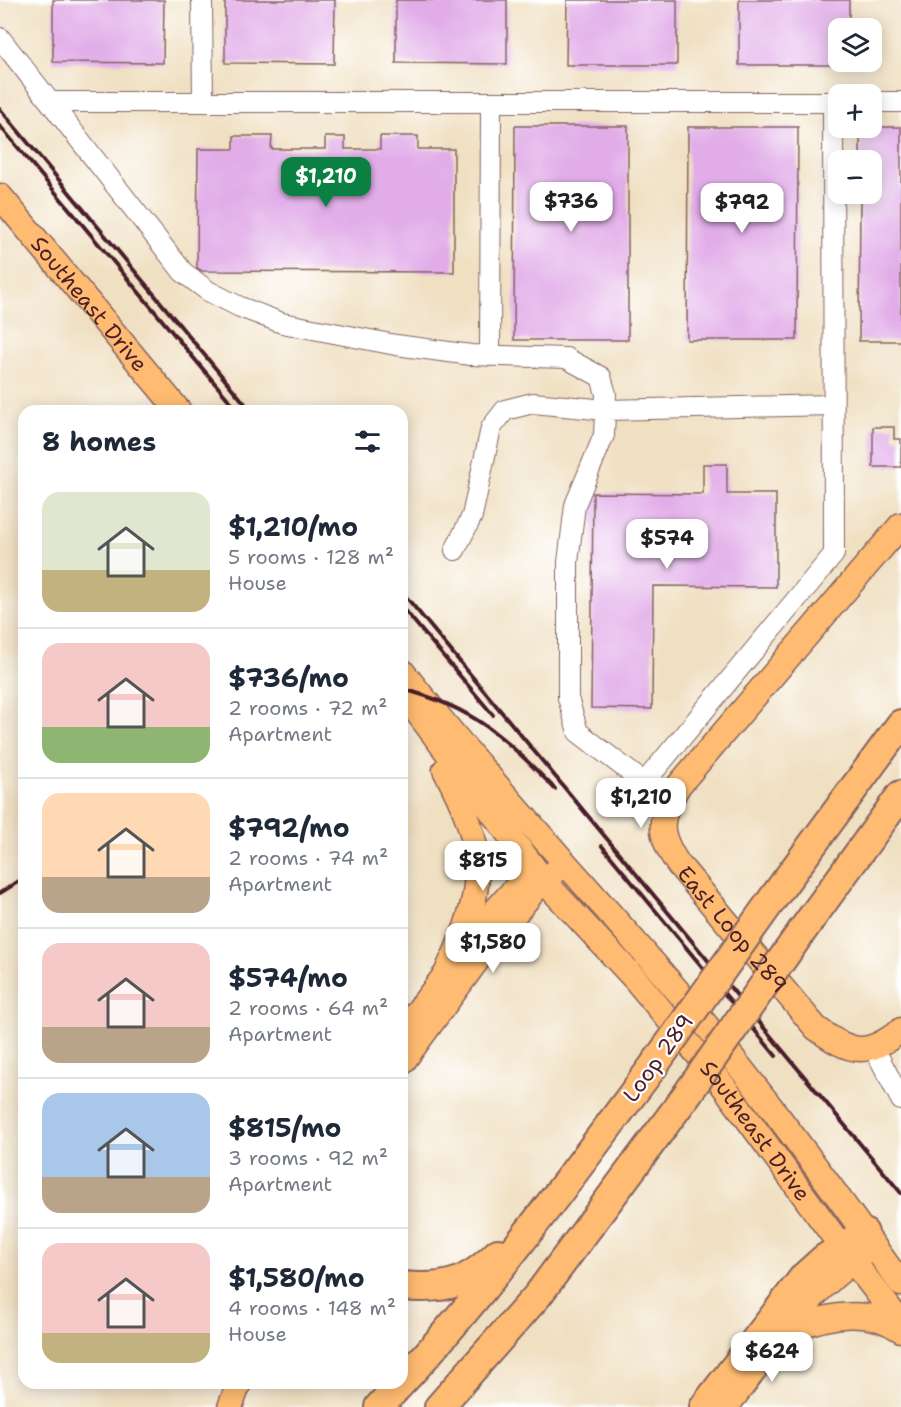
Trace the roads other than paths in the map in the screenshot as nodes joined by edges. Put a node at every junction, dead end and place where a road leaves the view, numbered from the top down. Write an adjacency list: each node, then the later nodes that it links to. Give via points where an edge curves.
1 (202, 0): 4 (lane)
2 (0, 38): 3 (lane)
3 (50, 102): 4 (lane); 11 (lane, via 183,272 208,291 282,322 396,345)
4 (203, 102): 5 (lane)
5 (491, 102): 6 (lane); 11 (lane)
6 (828, 102)
7 (882, 102): 8 (lane)
8 (901, 102)
9 (836, 138): 13 (lane)
10 (0, 196): 12 (main road, Southeast Drive)
11 (490, 356): 14 (lane, via 566,358 601,377)
12 (174, 405)
13 (833, 405): 14 (lane); 21 (lane, via 834,554)
14 (606, 410): 16 (lane, via 533,403 505,410 491,428 472,516); 21 (lane, via 604,435 575,505 569,550 568,698 578,732)
15 (901, 525): 23 (main road, East Loop 289)
16 (455, 549)
17 (408, 678): 24 (main road, Southeast Drive)
18 (408, 701): 19 (main road, Southeast Drive)
19 (421, 719): 25 (main road, Southeast Drive); 26 (main road, via 469,822 477,868 471,916)
20 (901, 724): 32 (highway, Loop 289, bridge)
21 (644, 783): 23 (lane)
22 (901, 795): 46 (highway, Loop 289, bridge, via 538,1295)
23 (669, 802): 29 (main road, East Loop 289, via 661,826 666,846 678,864 816,1028 841,1047)
24 (559, 859): 25 (main road); 33 (main road, Southeast Drive, via 737,1062)
25 (539, 874): 26 (main road, via 486,921); 30 (main road); 33 (main road, Southeast Drive, via 635,979)
26 (448, 969): 27 (main road)
27 (408, 1024)
28 (901, 1030): 29 (main road)
29 (874, 1048): 31 (lane)
30 (408, 1055)
31 (901, 1100)
32 (584, 1158): 35 (highway, via 478,1273 452,1284); 39 (highway, Loop 289, via 473,1302)
33 (858, 1247): 34 (main road, Southeast Drive); 36 (main road, Southeast Drive); 38 (main road); 47 (highway, via 804,1276)
34 (901, 1284)
35 (408, 1286)
36 (901, 1323)
37 (901, 1330): 38 (main road, via 878,1319 841,1315 816,1319)
38 (783, 1333): 48 (main road)
39 (408, 1376)
40 (237, 1389): 43 (main road)
41 (252, 1389): 44 (main road)
42 (396, 1389): 45 (highway, Loop 289)
43 (230, 1407)
44 (246, 1407)
45 (379, 1407)
46 (439, 1407)
47 (704, 1407)
48 (726, 1407)

